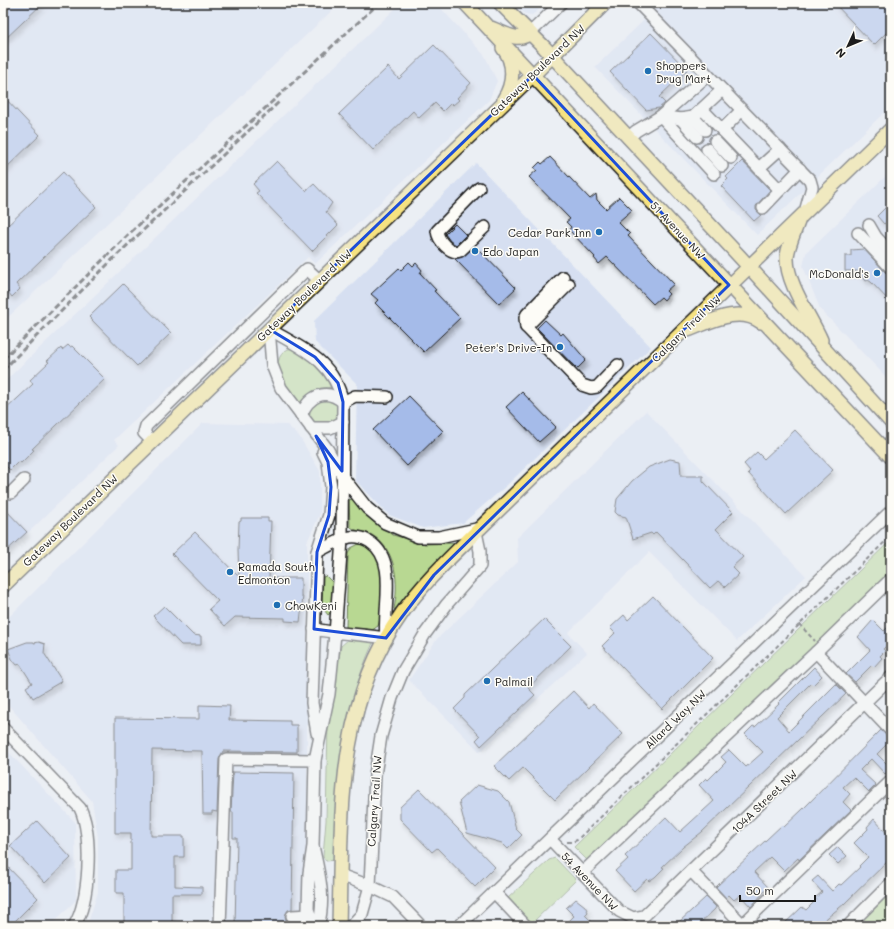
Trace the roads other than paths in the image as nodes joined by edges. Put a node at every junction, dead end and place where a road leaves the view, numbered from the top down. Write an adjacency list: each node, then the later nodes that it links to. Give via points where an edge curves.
1 (465, 3): 6 (main road, 51 Avenue NW)
2 (500, 3): 7 (main road)
3 (561, 3): 7 (street)
4 (604, 3): 8 (main road, Gateway Boulevard NW)
5 (638, 3): 10 (street)
6 (486, 26): 7 (main road, via 516,37 524,37); 9 (main road, 51 Avenue NW); 12 (main road, via 506,51 512,68 510,90)
7 (530, 33): 8 (main road)
8 (552, 56): 9 (main road, Gateway Boulevard NW); 20 (main road)
9 (533, 75): 12 (main road, Gateway Boulevard NW); 39 (main road, 51 Avenue NW)
10 (708, 75): 11 (street); 15 (street)
11 (722, 90): 13 (street); 14 (street)
12 (500, 105): 37 (main road, Gateway Boulevard NW)
13 (702, 109): 16 (street); 19 (street)
14 (742, 110): 19 (street); 23 (street)
15 (662, 116): 17 (street); 20 (street); 22 (street, via 718,170)
16 (694, 117): 17 (street); 17 (street, via 701,134)
17 (681, 119)
18 (891, 129): 30 (main road, Calgary Trail NW)
19 (722, 130): 25 (street)
20 (628, 138): 35 (main road)
21 (715, 141): 24 (street)
22 (707, 149)
23 (780, 149): 25 (street); 26 (street)
24 (731, 158)
25 (759, 168): 28 (street)
26 (800, 169): 28 (street); 30 (street, via 812,184)
27 (479, 188): 32 (street, via 437,231 438,237 456,253)
28 (780, 190): 29 (street)
29 (763, 208)
30 (802, 215): 35 (main road, Calgary Trail NW); 44 (main road, via 788,252 789,269)
31 (869, 225): 34 (street)
32 (485, 227)
33 (858, 233): 36 (street)
34 (891, 253)
35 (749, 266): 39 (main road, Calgary Trail NW); 44 (main road)
36 (891, 268)
37 (319, 280): 40 (street, via 307,269); 41 (main road, Gateway Boulevard NW)
38 (566, 281): 45 (street, via 527,314 526,326 586,388 596,387)
39 (729, 285): 42 (main road, Calgary Trail NW); 43 (main road, 51 Avenue NW)
40 (253, 321): 41 (street); 52 (street, via 146,426 144,433)
41 (267, 331): 47 (street, via 309,352 324,365 338,383); 48 (street, via 276,380); 52 (main road, Gateway Boulevard NW)
42 (681, 333): 43 (main road, via 738,314 756,318); 58 (main road, Calgary Trail NW)
43 (776, 334): 53 (main road, 51 Avenue NW)
44 (825, 350): 50 (main road)
45 (618, 365)
46 (388, 397): 47 (street, via 355,396)
47 (343, 402): 48 (street, via 334,396 322,395 309,401); 49 (street)
48 (301, 415): 51 (street)
49 (343, 422): 51 (street); 54 (street)
50 (891, 422)
51 (313, 432): 54 (street); 60 (street, via 328,462 331,487 329,515)
52 (152, 441): 62 (main road, Gateway Boulevard NW)
53 (891, 457)
54 (342, 476): 58 (street, via 376,516 384,523 407,534 439,537); 59 (street)
55 (24, 480): 56 (street)
56 (11, 493)
57 (891, 511): 74 (street, Allard Way NW)
58 (478, 530): 65 (main road, Calgary Trail NW, via 423,586); 79 (street, Calgary Trail NW, via 480,566 437,616 418,644 400,679 386,717 375,775)
59 (342, 540): 60 (street); 64 (street); 65 (street, via 351,537 364,538 375,546 382,556 387,578 384,625)
60 (317, 552): 63 (street)
61 (891, 579): 66 (street)
62 (3, 586)
63 (314, 629): 64 (street); 71 (street, via 312,703)
64 (335, 634): 65 (street); 71 (street, via 328,694)
65 (386, 638): 77 (main road, Calgary Trail NW, via 363,690 348,746 342,796)
66 (819, 650): 68 (street); 76 (street)
67 (891, 677): 68 (street, 104A Street NW)
68 (865, 704): 70 (street); 75 (street, 104A Street NW)
69 (3, 728): 85 (street, via 85,816 88,833 87,883 83,909)
70 (891, 731)
71 (318, 740): 72 (street)
72 (315, 760): 83 (street, via 313,846 308,909); 86 (street, via 226,759)
73 (891, 781): 84 (street)
74 (550, 839): 76 (street, 54 Avenue NW); 80 (street, Allard Way NW)
75 (691, 870): 82 (street, 104A Street NW, via 644,916); 84 (street)
76 (582, 873): 82 (street, 54 Avenue NW, via 619,911)
77 (340, 875): 79 (street); 87 (main road, Calgary Trail NW)
78 (891, 883): 92 (street)
79 (370, 886): 88 (street, Calgary Trail NW, via 362,914); 89 (street, via 393,897)
80 (494, 892): 90 (street, Allard Way NW); 91 (street)
81 (292, 916): 83 (street)
82 (633, 918)
83 (311, 921)
84 (743, 925)
85 (74, 926)
86 (220, 926)
87 (338, 926)
88 (351, 926)
89 (421, 926)
90 (459, 926)
91 (526, 926)
92 (848, 926)

